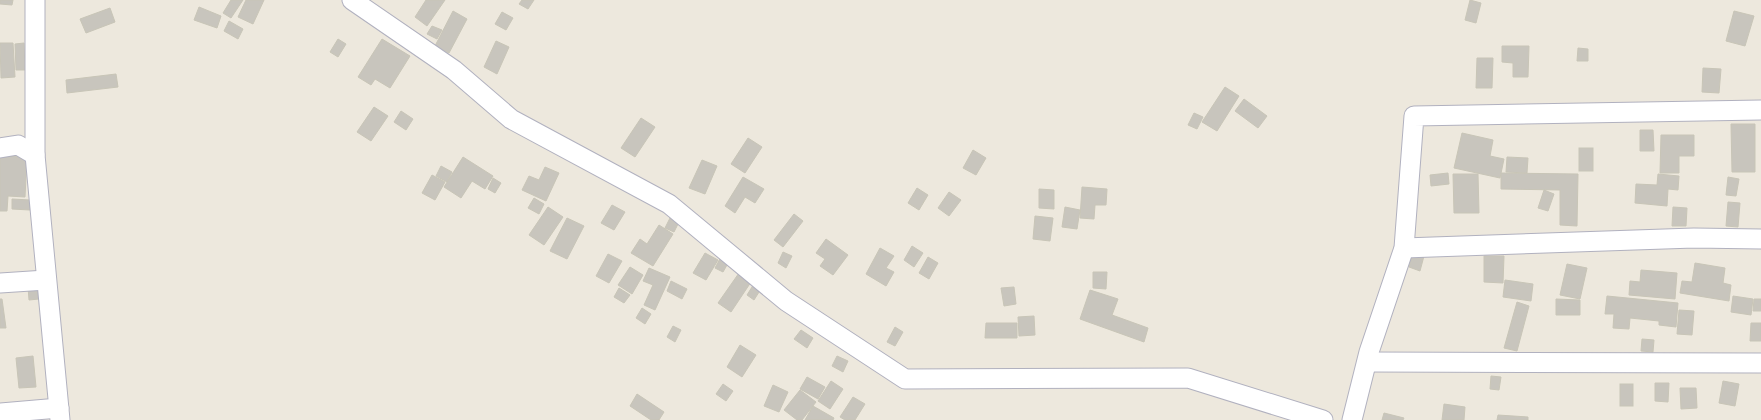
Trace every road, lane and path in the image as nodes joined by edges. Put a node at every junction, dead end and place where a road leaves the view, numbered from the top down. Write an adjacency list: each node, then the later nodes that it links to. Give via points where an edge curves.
1 (35, 0): 5 (street)
2 (352, 0): 14 (street, via 454,70 511,119 669,204 786,301 905,379 1188,378)
3 (1761, 110): 7 (street, via 1414,116)
4 (0, 148): 5 (street, via 18,145)
5 (35, 155): 8 (street)
6 (1761, 240): 7 (street, via 1694,238)
7 (1404, 248): 10 (street)
8 (46, 280): 9 (street); 13 (street)
9 (0, 284)
10 (1366, 362): 11 (street); 15 (street)
11 (1761, 363)
12 (0, 413): 13 (street)
13 (59, 414)
14 (1323, 420)
15 (1352, 420)

